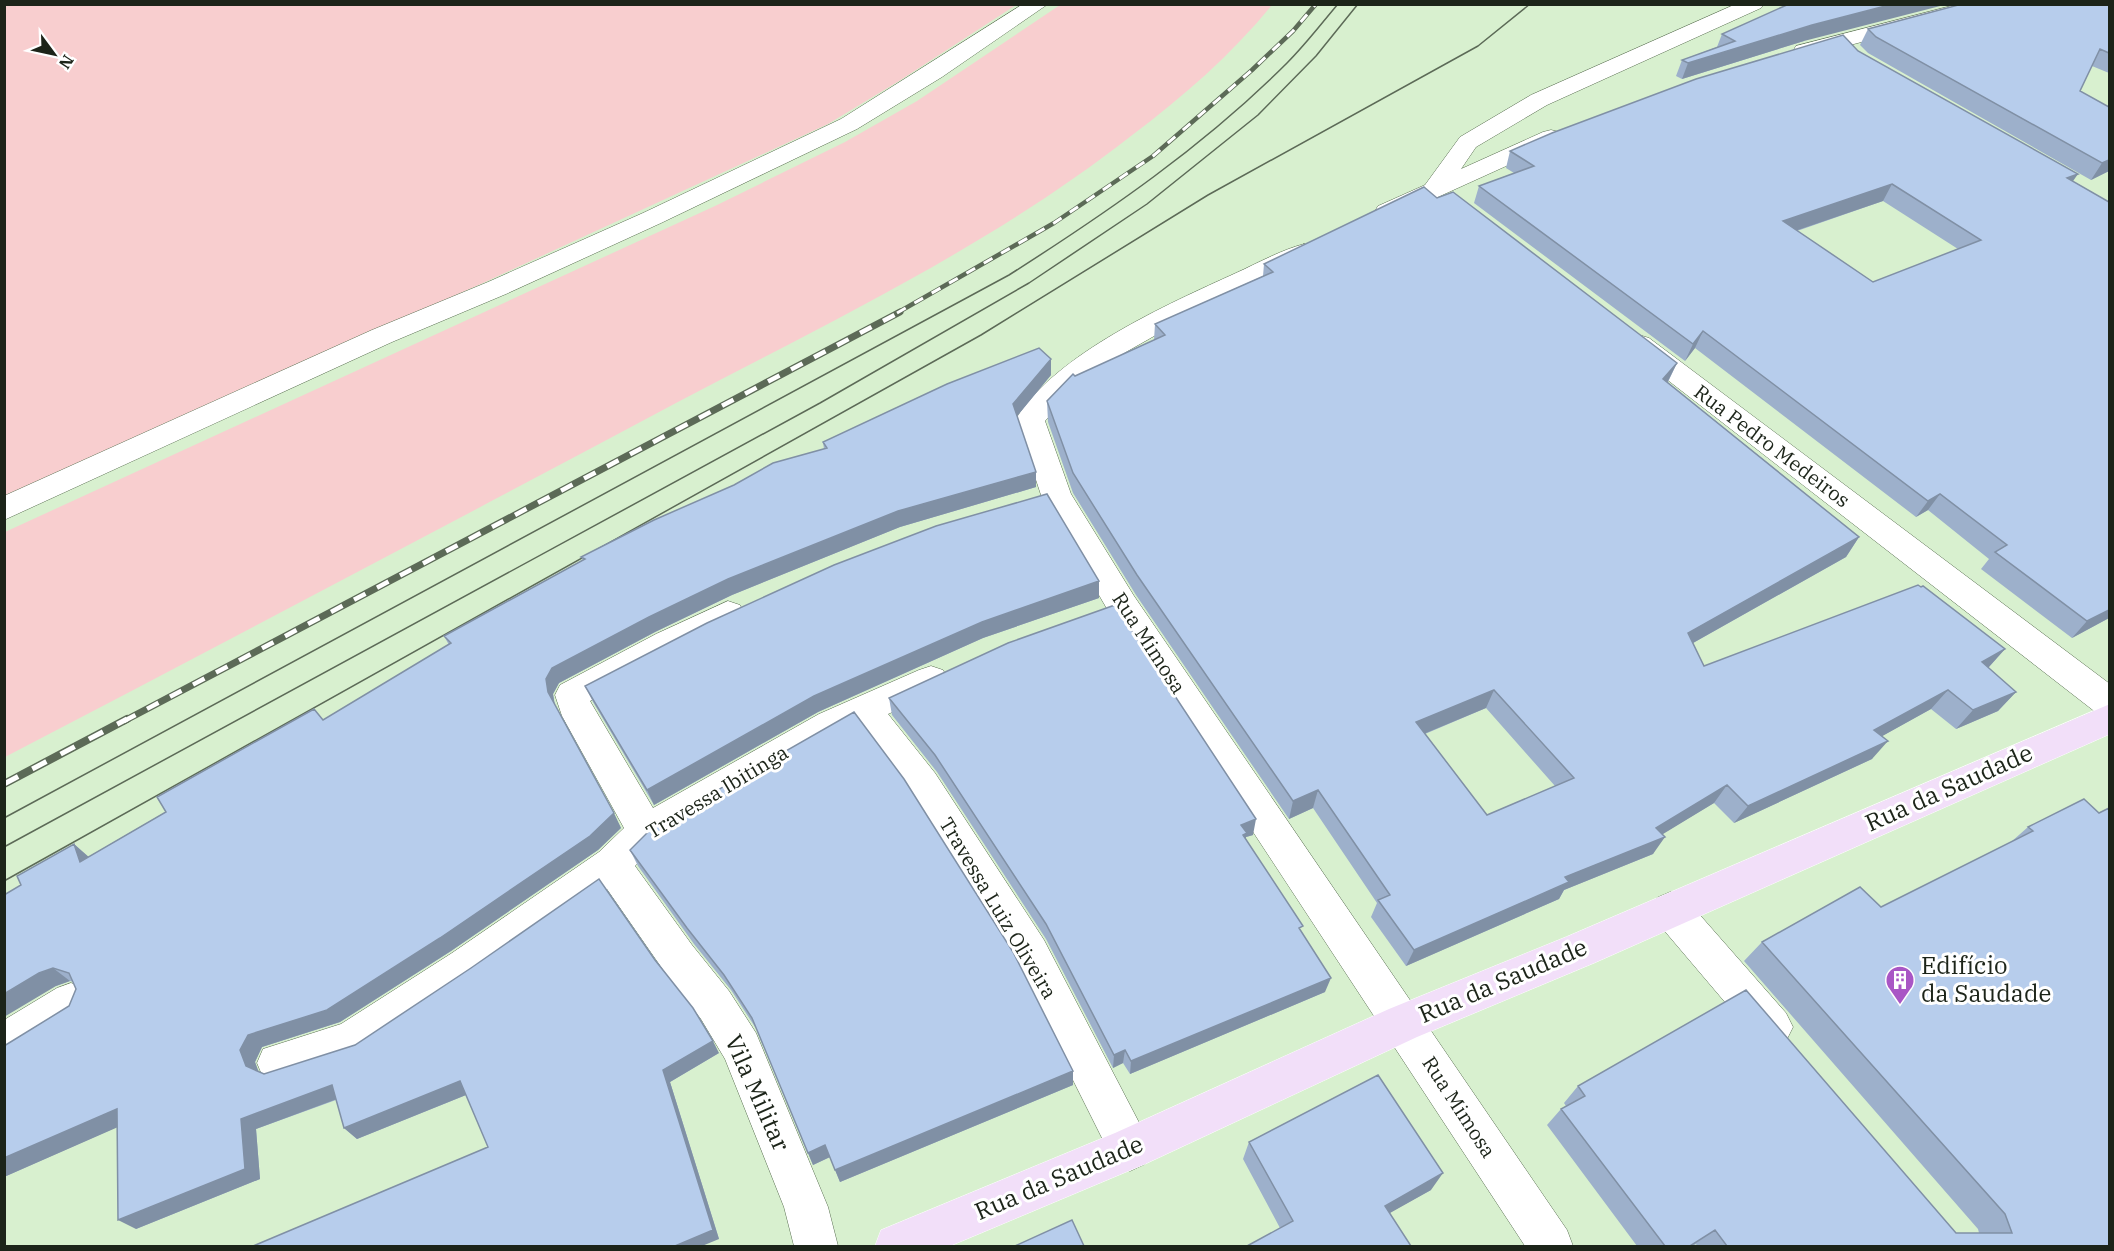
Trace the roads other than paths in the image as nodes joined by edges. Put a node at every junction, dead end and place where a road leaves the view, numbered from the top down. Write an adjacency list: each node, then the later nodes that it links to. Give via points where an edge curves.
1 (1038, 4): 13 (street, via 849,124 642,222)
2 (1754, 4): 8 (street, via 1539,100 1468,142)
3 (1985, 4): 4 (street)
4 (1844, 41): 5 (street); 6 (street, via 1848,51)
5 (1779, 58)
6 (1859, 60)
7 (1571, 129): 8 (street)
8 (1435, 188): 9 (street); 10 (street)
9 (1464, 210)
10 (1364, 222)
11 (1324, 242): 23 (street, Rua Mimosa, via 1191,304 1093,359 1064,382 1030,418 1040,500 1107,611)
12 (1616, 326): 16 (street, Rua Pedro Medeiros)
13 (4, 509)
14 (755, 602): 19 (street, via 572,694 574,706)
15 (956, 668): 17 (street, Travessa Ibitinga)
16 (2109, 704)
17 (865, 710): 19 (street, Travessa Ibitinga, via 831,724); 27 (street, Travessa Luiz Oliveira, via 922,784 1030,953)
18 (2109, 718): 21 (main road, Rua da Saudade)
19 (646, 831): 20 (street, Travessa Ibitinga)
20 (612, 864): 26 (street, Travessa Ibitinga, via 351,1041); 28 (street, Vila Militar, via 741,1047 806,1207)
21 (1671, 910): 23 (main road, Rua da Saudade); 25 (street)
22 (71, 1002): 24 (street)
23 (1403, 1023): 27 (main road, Rua da Saudade); 30 (street, Rua Mimosa)
24 (4, 1044)
25 (1796, 1055)
26 (278, 1063)
27 (1130, 1149): 29 (main road, Rua da Saudade)
28 (816, 1246)
29 (897, 1246)
30 (1551, 1246)

